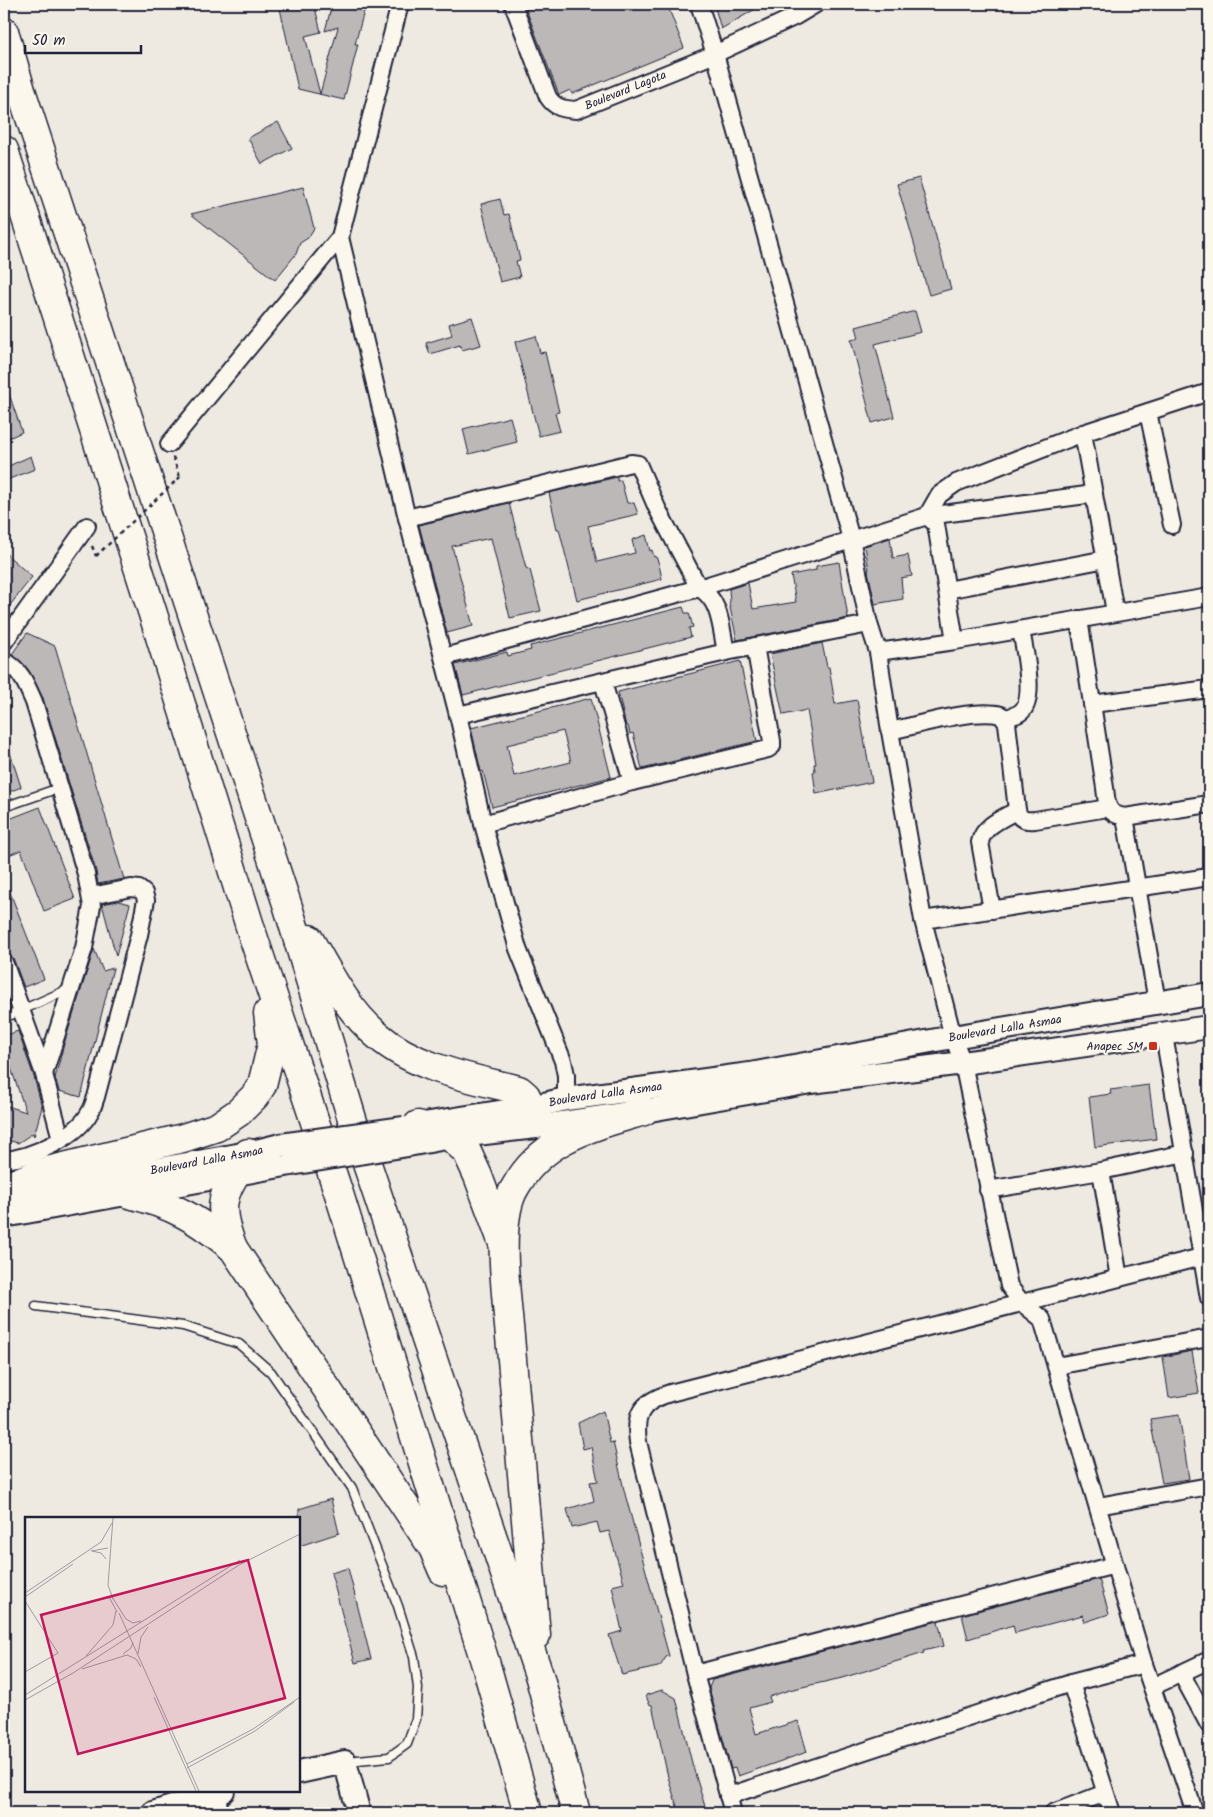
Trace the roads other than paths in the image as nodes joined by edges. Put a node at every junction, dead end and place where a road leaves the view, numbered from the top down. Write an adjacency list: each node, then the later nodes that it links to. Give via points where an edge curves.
1 (400, 4): 8 (street)
2 (513, 4): 6 (street, Boulevard Lagota, via 548,97 554,106 564,109 576,110)
3 (699, 4): 6 (street)
4 (816, 4): 6 (street, Boulevard Lagota)
5 (4, 31): 51 (highway)
6 (715, 54): 18 (street)
7 (4, 150): 54 (highway)
8 (340, 237): 12 (street); 15 (street)
9 (1209, 392): 10 (street)
10 (1148, 412): 11 (street); 16 (street)
11 (1083, 433): 13 (street); 14 (street, via 956,483 938,495)
12 (169, 444)
13 (1094, 494): 14 (street); 19 (street)
14 (927, 516): 18 (street); 21 (street, via 936,524)
15 (408, 518): 20 (street, via 634,463 638,464); 32 (street)
16 (1172, 524)
17 (87, 526): 28 (street)
18 (851, 539): 20 (street); 25 (street)
19 (1106, 559): 21 (street); 23 (street)
20 (699, 588): 30 (street, via 714,601); 32 (street)
21 (947, 590): 27 (street)
22 (1209, 597): 23 (street)
23 (1115, 612): 24 (street)
24 (1079, 619): 26 (street); 36 (street)
25 (870, 624): 29 (street); 31 (street)
26 (1020, 630): 27 (street); 38 (street, via 1029,696 1022,711)
27 (955, 641): 31 (street)
28 (4, 642)
29 (755, 646): 30 (street); 40 (street, via 772,746)
30 (726, 652): 34 (street)
31 (878, 652): 39 (street)
32 (444, 657): 37 (street)
33 (4, 661): 41 (street, via 13,665 32,695)
34 (603, 682): 37 (street); 40 (street)
35 (1209, 689): 36 (street)
36 (1092, 704): 44 (street)
37 (458, 715): 47 (street)
38 (1004, 718): 39 (street, via 993,713 977,713); 45 (street)
39 (890, 731): 53 (street)
40 (632, 782): 47 (street)
41 (59, 788): 43 (lane); 50 (street)
42 (1209, 804): 46 (street)
43 (4, 807)
44 (1108, 808): 45 (street, via 1028,820 1021,818); 46 (street, via 1113,814)
45 (1016, 810): 52 (street, via 990,826 981,837)
46 (1125, 817): 49 (street)
47 (483, 824): 66 (street, via 518,949 563,1061)
48 (1209, 877): 49 (street)
49 (1137, 888): 52 (street); 58 (street)
50 (91, 896): 56 (street, via 91,919); 71 (street, via 131,888 139,889 146,900 90,1113)
51 (288, 908): 68 (highway, via 349,1004 378,1036 398,1050 447,1071 519,1090 526,1096); 98 (highway, via 353,1122)
52 (992, 910): 53 (street)
53 (923, 920): 63 (street)
54 (252, 933): 77 (highway, via 272,1044 262,1085 255,1096 217,1127 42,1172); 95 (highway, via 340,1197)
55 (4, 962): 59 (street)
56 (71, 989): 59 (lane); 65 (street)
57 (1209, 994): 58 (main road, Boulevard Lalla Asmaa)
58 (1157, 1002): 63 (main road, Boulevard Lalla Asmaa)
59 (21, 1011): 60 (lane); 65 (street)
60 (4, 1018)
61 (1209, 1027): 62 (main road, Boulevard Lalla Asmaa)
62 (1164, 1034): 64 (main road, Boulevard Lalla Asmaa); 72 (street)
63 (953, 1037): 64 (street); 66 (main road, Boulevard Lalla Asmaa, via 750,1074)
64 (963, 1063): 67 (main road, Boulevard Lalla Asmaa, via 811,1082); 76 (street)
65 (44, 1074): 71 (street)
66 (566, 1099): 68 (main road, Boulevard Lalla Asmaa)
67 (644, 1111): 68 (main road, Boulevard Lalla Asmaa); 81 (highway, via 564,1138 537,1160 508,1203)
68 (534, 1117): 69 (main road, Boulevard Lalla Asmaa); 70 (main road, Boulevard Lalla Asmaa)
69 (410, 1133): 70 (highway); 74 (main road, Boulevard Lalla Asmaa, bridge)
70 (451, 1137): 81 (highway, via 471,1159)
71 (62, 1139): 73 (street, via 44,1149)
72 (1185, 1153): 75 (street); 83 (street)
73 (4, 1160)
74 (242, 1164): 78 (main road, Boulevard Lalla Asmaa); 79 (main road, Boulevard Lalla Asmaa); 82 (highway, via 225,1192 223,1202 225,1229)
75 (1101, 1171): 76 (street); 84 (street)
76 (988, 1190): 86 (street, via 1009,1286)
77 (4, 1191)
78 (129, 1194): 80 (main road, Boulevard Lalla Asmaa); 82 (highway, via 180,1211)
79 (4, 1197)
80 (4, 1216)
81 (503, 1245): 98 (highway)
82 (232, 1248): 95 (highway, via 433,1548)
83 (1206, 1256): 84 (street); 85 (street)
84 (1120, 1278): 86 (street)
85 (1209, 1298)
86 (1022, 1303): 89 (street, via 1042,1318); 97 (street, via 670,1393 656,1397 643,1408 636,1429 638,1442)
87 (36, 1306): 102 (lane, via 182,1326 239,1344 272,1372 352,1488 398,1606 414,1657 418,1688 416,1719 406,1744 389,1757)
88 (1209, 1338): 89 (street)
89 (1056, 1366): 91 (street)
90 (1209, 1486): 91 (street)
91 (1098, 1506): 92 (street)
92 (1116, 1565): 94 (street); 97 (street)
93 (1209, 1660): 96 (street)
94 (1144, 1664): 99 (street); 100 (street)
95 (486, 1665): 109 (highway)
96 (1181, 1673): 100 (street); 101 (street)
97 (695, 1674): 105 (street)
98 (540, 1678): 110 (highway)
99 (1071, 1684): 104 (street); 105 (street)
100 (1152, 1687): 114 (street)
101 (1209, 1725)
102 (345, 1762): 103 (main road); 108 (main road)
103 (300, 1772)
104 (1105, 1792): 112 (street); 113 (street)
105 (728, 1796): 111 (street)
106 (220, 1799): 107 (main road)
107 (153, 1813)
108 (359, 1813)
109 (528, 1813)
110 (576, 1813)
111 (733, 1813)
112 (1053, 1813)
113 (1112, 1813)
114 (1195, 1813)

